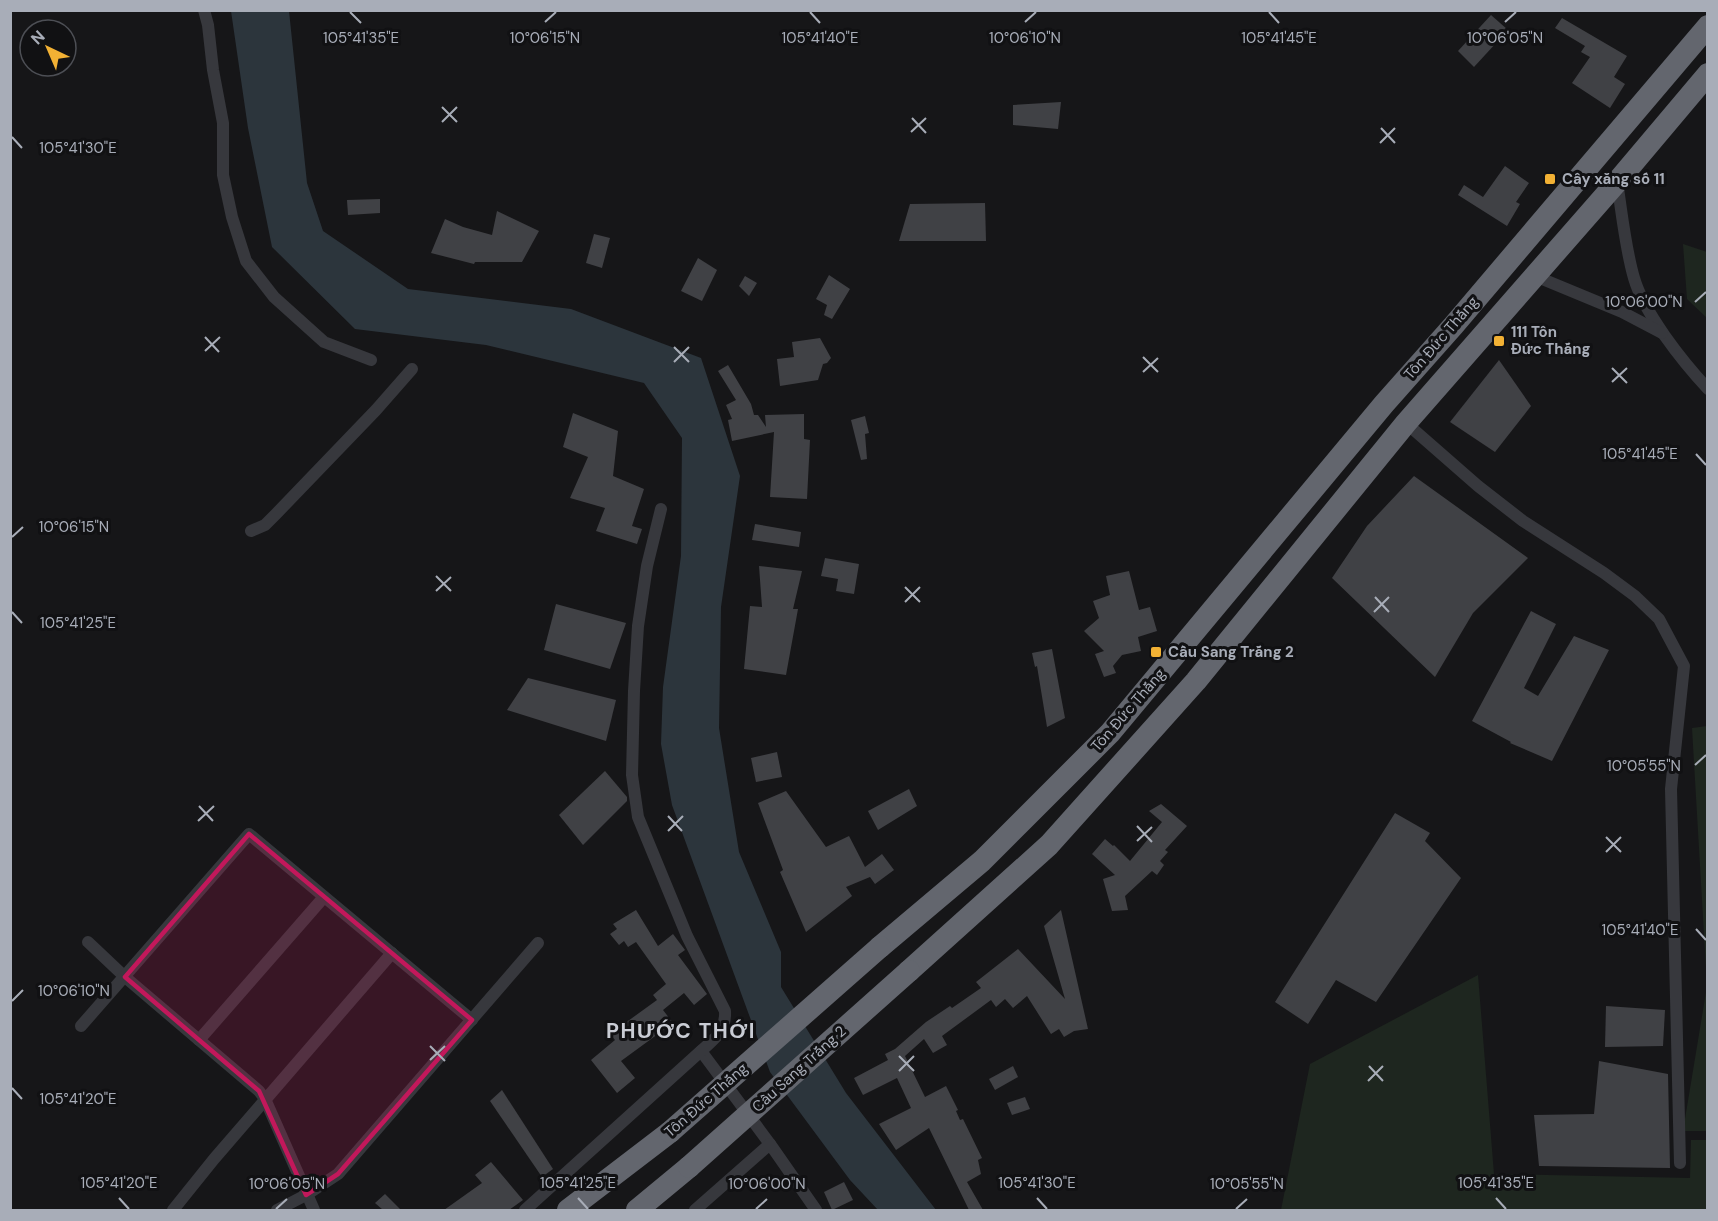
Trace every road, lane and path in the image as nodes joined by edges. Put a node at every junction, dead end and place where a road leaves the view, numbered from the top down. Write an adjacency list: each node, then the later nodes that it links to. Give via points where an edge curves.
1 (204, 10): 7 (street, via 223,123 223,175 246,261 274,297 324,342)
2 (1707, 26): 10 (highway, Tôn Đức Thắng)
3 (1707, 74): 4 (highway, Tôn Đức Thắng)
4 (1617, 182): 5 (highway, Tôn Đức Thắng); 6 (street, via 1634,279)
5 (1535, 276): 6 (street); 11 (highway, Tôn Đức Thắng)
6 (1664, 334): 9 (street)
7 (371, 360)
8 (412, 369): 13 (street, via 276,514)
9 (1707, 389)
10 (1384, 404): 11 (highway); 32 (highway, Tôn Đức Thắng, bridge, via 1110,734 982,861 670,1132)
11 (1406, 423): 18 (highway, Tôn Đức Thắng, via 1196,681 1057,836); 26 (street, via 1505,507 1635,596 1659,619 1684,666 1671,789)
12 (661, 509): 23 (street, via 638,626 632,775 638,817 687,936 725,1011 722,1030)
13 (251, 531)
14 (324, 897): 17 (street); 19 (street, via 249,834); 22 (street)
15 (88, 942): 19 (street)
16 (538, 943): 20 (street)
17 (392, 953): 20 (street); 24 (street)
18 (909, 970): 33 (highway, Cầu Sang Trắng 2, bridge)
19 (125, 977): 21 (street); 22 (street)
20 (472, 1020): 27 (street, via 338,1174)
21 (81, 1026)
22 (199, 1040): 24 (street)
23 (701, 1052): 25 (street); 31 (street)
24 (264, 1099): 27 (street); 28 (street)
25 (770, 1144): 34 (street); 35 (street)
26 (1680, 1163)
27 (306, 1195): 29 (street); 30 (street)
28 (173, 1210)
29 (277, 1210)
30 (314, 1210)
31 (525, 1210)
32 (568, 1210)
33 (637, 1210)
34 (695, 1210)
35 (816, 1210)

